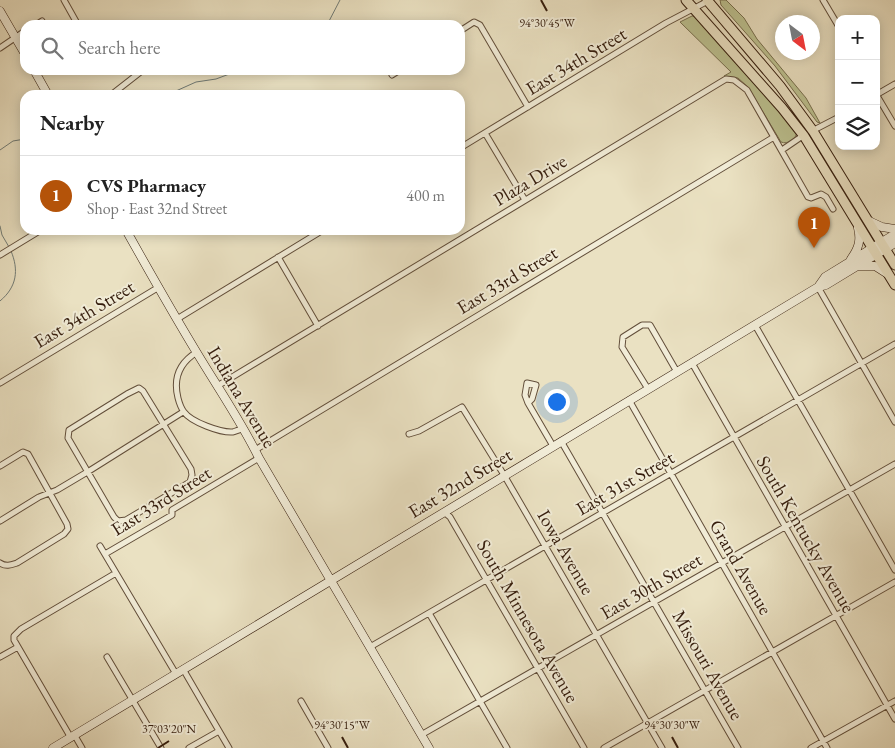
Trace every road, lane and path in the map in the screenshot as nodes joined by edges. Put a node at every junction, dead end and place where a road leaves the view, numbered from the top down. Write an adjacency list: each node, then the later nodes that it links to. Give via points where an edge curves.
1 (64, 0): 7 (street)
2 (686, 0): 5 (main road)
3 (823, 0): 8 (street)
4 (709, 1): 5 (street, East 34th Street); 24 (main road, via 774,78)
5 (694, 10): 21 (street, East 34th Street); 27 (main road)
6 (0, 11): 11 (main road)
7 (75, 20)
8 (835, 20)
9 (465, 28): 21 (street, via 474,22 482,27)
10 (20, 34): 11 (street)
11 (15, 37): 12 (main road); 13 (street)
12 (20, 46)
13 (0, 48)
14 (37, 75): 17 (main road)
15 (137, 75): 18 (street)
16 (895, 84): 19 (street)
17 (45, 90)
18 (117, 90)
19 (880, 93)
20 (880, 102): 23 (street)
21 (528, 107): 25 (street, East 34th Street)
22 (835, 119): 24 (street)
23 (895, 126)
24 (813, 131): 27 (street); 32 (main road)
25 (485, 133): 28 (street, East 34th Street); 30 (street)
26 (774, 136): 29 (street, Plaza Drive); 30 (street, Plaza Drive, via 747,90 734,80 726,79); 73 (street, East 33rd Street)
27 (804, 136): 29 (street); 33 (main road)
28 (465, 145)
29 (782, 150): 31 (street, Plaza Drive, via 808,197 821,194)
30 (525, 200): 53 (street, Plaza Drive)
31 (833, 209)
32 (869, 221): 34 (main road); 40 (main road)
33 (857, 224): 41 (main road); 44 (main road, via 858,250)
34 (895, 228)
35 (895, 234): 40 (main road)
36 (32, 235): 42 (street)
37 (129, 235): 49 (main road, Indiana Avenue)
38 (315, 235): 43 (street)
39 (895, 243): 40 (main road)
40 (883, 246): 41 (main road); 45 (main road)
41 (874, 252): 44 (main road); 46 (main road, East 32nd Street); 47 (main road)
42 (0, 255)
43 (278, 257): 51 (street); 53 (street)
44 (847, 264): 50 (main road, via 825,277)
45 (895, 265)
46 (858, 266): 47 (main road, via 879,267); 50 (main road, East 32nd Street)
47 (888, 274): 48 (main road)
48 (895, 286)
49 (159, 287): 51 (main road, Indiana Avenue); 59 (street, East 34th Street)
50 (818, 287): 52 (main road, East 32nd Street); 57 (street)
51 (177, 319): 55 (main road, Indiana Avenue)
52 (755, 325): 56 (main road, East 32nd Street); 63 (street)
53 (318, 326): 60 (street, Plaza Drive)
54 (895, 344): 57 (street, East 31st Street)
55 (196, 352): 60 (main road, Indiana Avenue); 65 (street, via 183,362 176,380)
56 (692, 363): 58 (main road, East 32nd Street); 70 (street, South Kentucky Avenue)
57 (862, 363): 63 (street, East 31st Street); 66 (street)
58 (677, 372): 61 (main road, East 32nd Street); 61 (street, via 650,325 642,326 623,338 622,347)
59 (0, 383)
60 (218, 385): 68 (main road, Indiana Avenue)
61 (648, 389): 62 (main road, East 32nd Street)
62 (629, 400): 71 (main road, East 32nd Street); 78 (street, Grand Avenue)
63 (798, 400): 70 (street, East 31st Street); 80 (street)
64 (528, 403): 72 (street)
65 (183, 412): 67 (street); 68 (street, via 209,427 232,432)
66 (895, 422)
67 (164, 424): 77 (street); 77 (street, via 139,388 69,430 68,438); 77 (street, via 191,469 190,482 126,520 118,520)
68 (244, 428): 73 (main road, Indiana Avenue)
69 (409, 434): 79 (street, Iowa Avenue, via 462,407)
70 (734, 437): 78 (street, East 31st Street); 85 (street, South Kentucky Avenue)
71 (561, 441): 72 (main road, East 32nd Street); 83 (street, Missouri Avenue)
72 (553, 446): 79 (main road, East 32nd Street)
73 (255, 450): 74 (main road, Indiana Avenue)
74 (259, 458): 88 (street, East 33rd Street); 93 (main road, Indiana Avenue)
75 (895, 464): 80 (street, East 30th Street)
76 (0, 466): 81 (street, via 23,452 28,454)
77 (89, 472): 81 (street)
78 (670, 474): 83 (street, East 31st Street); 90 (street, Grand Avenue)
79 (504, 475): 82 (main road, East 32nd Street); 87 (street, Iowa Avenue)
80 (849, 490): 85 (street, East 30th Street); 91 (street)
81 (48, 493): 84 (street); 89 (street, via 68,529 17,563 3,566)
82 (444, 512): 93 (main road, East 32nd Street); 94 (street, South Minnesota Avenue)
83 (602, 513): 87 (street, East 31st Street); 96 (street, Missouri Avenue)
84 (0, 520)
85 (785, 526): 90 (street, East 30th Street); 98 (street, South Kentucky Avenue)
86 (100, 546): 88 (street)
87 (545, 546): 94 (street, East 31st Street); 99 (street, Iowa Avenue)
88 (105, 554): 92 (street)
89 (0, 563)
90 (721, 563): 96 (street, East 30th Street); 102 (street, Grand Avenue)
91 (895, 570)
92 (116, 573): 100 (street, via 19,630 14,640); 107 (street)
93 (331, 580): 101 (main road, Indiana Avenue); 106 (main road, East 32nd Street)
94 (486, 580): 97 (street, East 31st Street); 105 (street, South Minnesota Avenue)
95 (895, 582): 98 (street)
96 (654, 602): 99 (street, East 30th Street); 108 (street, Missouri Avenue)
97 (429, 613): 101 (street, East 31st Street); 111 (street)
98 (836, 616): 102 (street); 113 (street, South Kentucky Avenue)
99 (596, 635): 105 (street, East 30th Street); 115 (street, Iowa Avenue)
100 (18, 647): 103 (street); 118 (street)
101 (370, 647): 117 (main road, Indiana Avenue)
102 (772, 652): 108 (street); 119 (street, Grand Avenue)
103 (0, 657)
104 (107, 657): 109 (street)
105 (538, 668): 111 (street, East 30th Street); 128 (street, South Minnesota Avenue)
106 (183, 669): 107 (main road, East 32nd Street); 116 (street)
107 (176, 674): 109 (main road, East 32nd Street)
108 (705, 690): 115 (street); 131 (street, Missouri Avenue)
109 (133, 700): 118 (main road, East 32nd Street); 122 (street)
110 (301, 701): 125 (street)
111 (480, 701): 117 (street, East 30th Street); 127 (street)
112 (895, 701): 113 (street)
113 (887, 705): 114 (street, South Kentucky Avenue); 119 (street)
114 (895, 719)
115 (647, 723): 129 (street); 130 (street, Iowa Avenue)
116 (219, 731): 123 (street); 124 (street)
117 (421, 735): 126 (main road, Indiana Avenue)
118 (73, 737): 120 (main road, East 32nd Street); 121 (street)
119 (823, 741): 132 (street); 133 (street, Grand Avenue)
120 (53, 748)
121 (82, 748)
122 (161, 748)
123 (189, 748)
124 (229, 748)
125 (328, 748)
126 (429, 748)
127 (507, 748)
128 (584, 748)
129 (604, 748)
130 (662, 748)
131 (738, 748)
132 (811, 748)
133 (827, 748)

